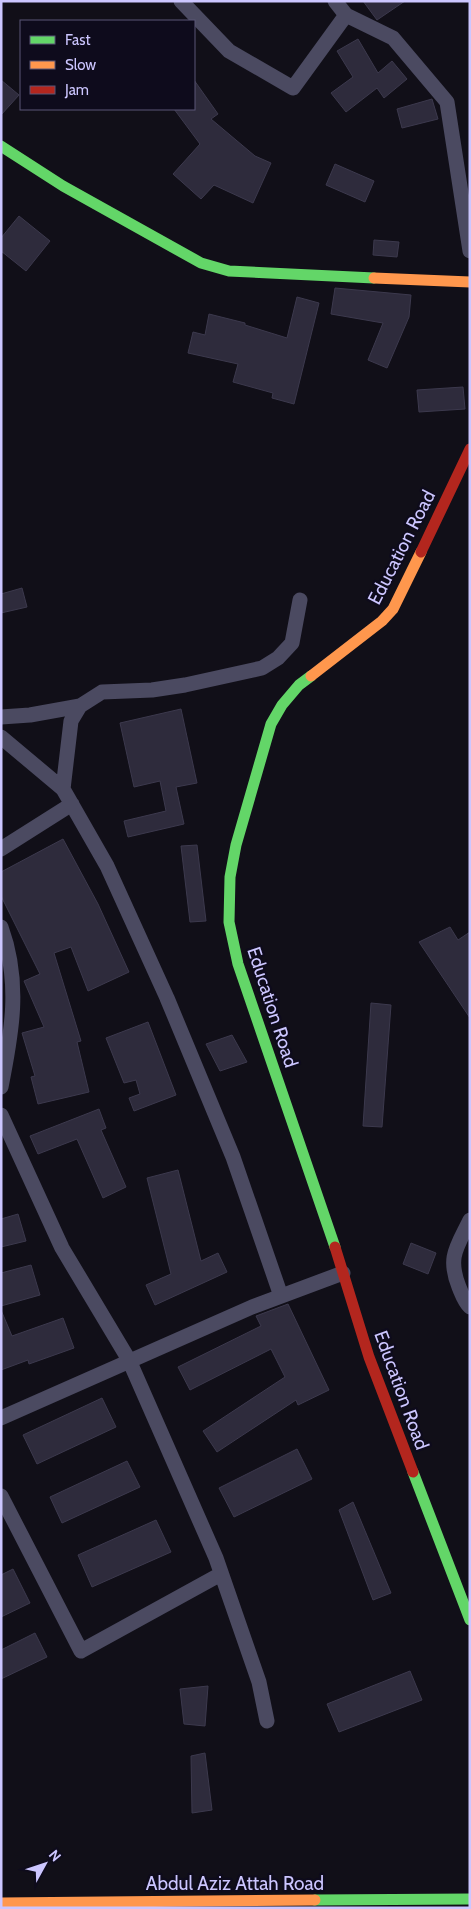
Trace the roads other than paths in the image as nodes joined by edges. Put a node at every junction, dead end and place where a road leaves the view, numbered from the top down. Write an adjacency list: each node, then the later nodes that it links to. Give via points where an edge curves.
1 (181, 1): 3 (street, via 229,52 294,88)
2 (335, 1): 3 (street)
3 (346, 15): 5 (street, via 394,38 447,102)
4 (1, 146): 6 (main road, via 63,186 201,263 229,271)
5 (470, 251)
6 (470, 282)
7 (470, 449): 19 (main road, Education Road, via 393,609 299,685 271,724 230,877 229,922 238,964)
8 (300, 600): 9 (street, via 292,643 278,658 262,668 152,690 102,692)
9 (80, 706): 10 (street); 12 (street, via 71,721)
10 (1, 717)
11 (1, 738): 12 (street)
12 (64, 789): 13 (street)
13 (72, 804): 14 (street); 20 (street, via 107,866 167,998 233,1157)
14 (1, 849)
15 (1, 927): 16 (street, via 14,986 13,1028)
16 (1, 1087)
17 (1, 1115): 22 (street, via 62,1248)
18 (470, 1220): 21 (street, via 452,1269)
19 (343, 1273): 20 (street); 26 (main road, Education Road, via 369,1357)
20 (281, 1296): 22 (street)
21 (470, 1307)
22 (129, 1360): 23 (street); 25 (street)
23 (1, 1418)
24 (1, 1496): 25 (street, via 81,1651)
25 (221, 1574): 27 (street, via 259,1682)
26 (470, 1620)
27 (267, 1721)
28 (470, 1899): 29 (main road, Abdul Aziz Attah Road)
29 (1, 1903)

